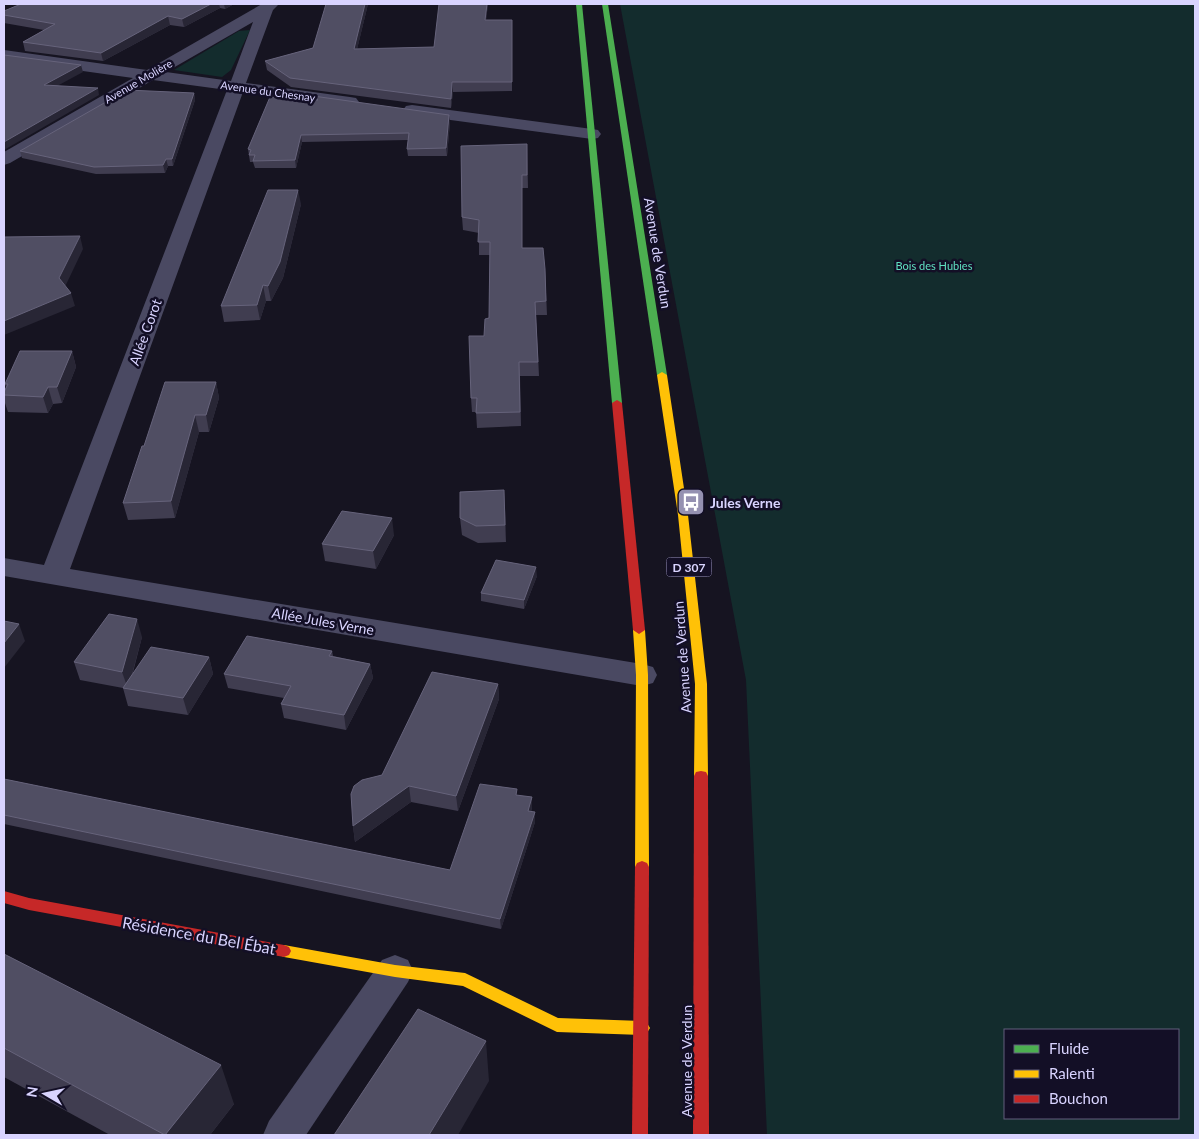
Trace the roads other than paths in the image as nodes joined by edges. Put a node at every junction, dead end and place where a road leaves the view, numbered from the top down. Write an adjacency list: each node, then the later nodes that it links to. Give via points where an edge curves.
1 (579, 4): 9 (main road)
2 (605, 4): 19 (main road, Avenue de Verdun / D 307, via 683,516 701,684)
3 (269, 6): 5 (street, Avenue Molière); 6 (street, Allée Corot)
4 (4, 55): 5 (street, Avenue du Chesnay)
5 (148, 74): 6 (street, Avenue du Chesnay); 10 (street, Avenue Molière)
6 (236, 88): 7 (street, Avenue du Chesnay); 12 (street, Allée Corot)
7 (362, 104)
8 (391, 108): 9 (street)
9 (592, 134): 13 (main road)
10 (4, 159)
11 (4, 567): 12 (street, Allée Jules Verne)
12 (54, 576): 13 (street, Allée Jules Verne)
13 (642, 675): 16 (main road)
14 (4, 897): 15 (main road, Résidence du Bel Ébat)
15 (395, 971): 16 (main road, Résidence du Bel Ébat, via 465,980 557,1025); 17 (street)
16 (642, 1028): 18 (main road)
17 (283, 1135)
18 (640, 1135)
19 (701, 1135)

